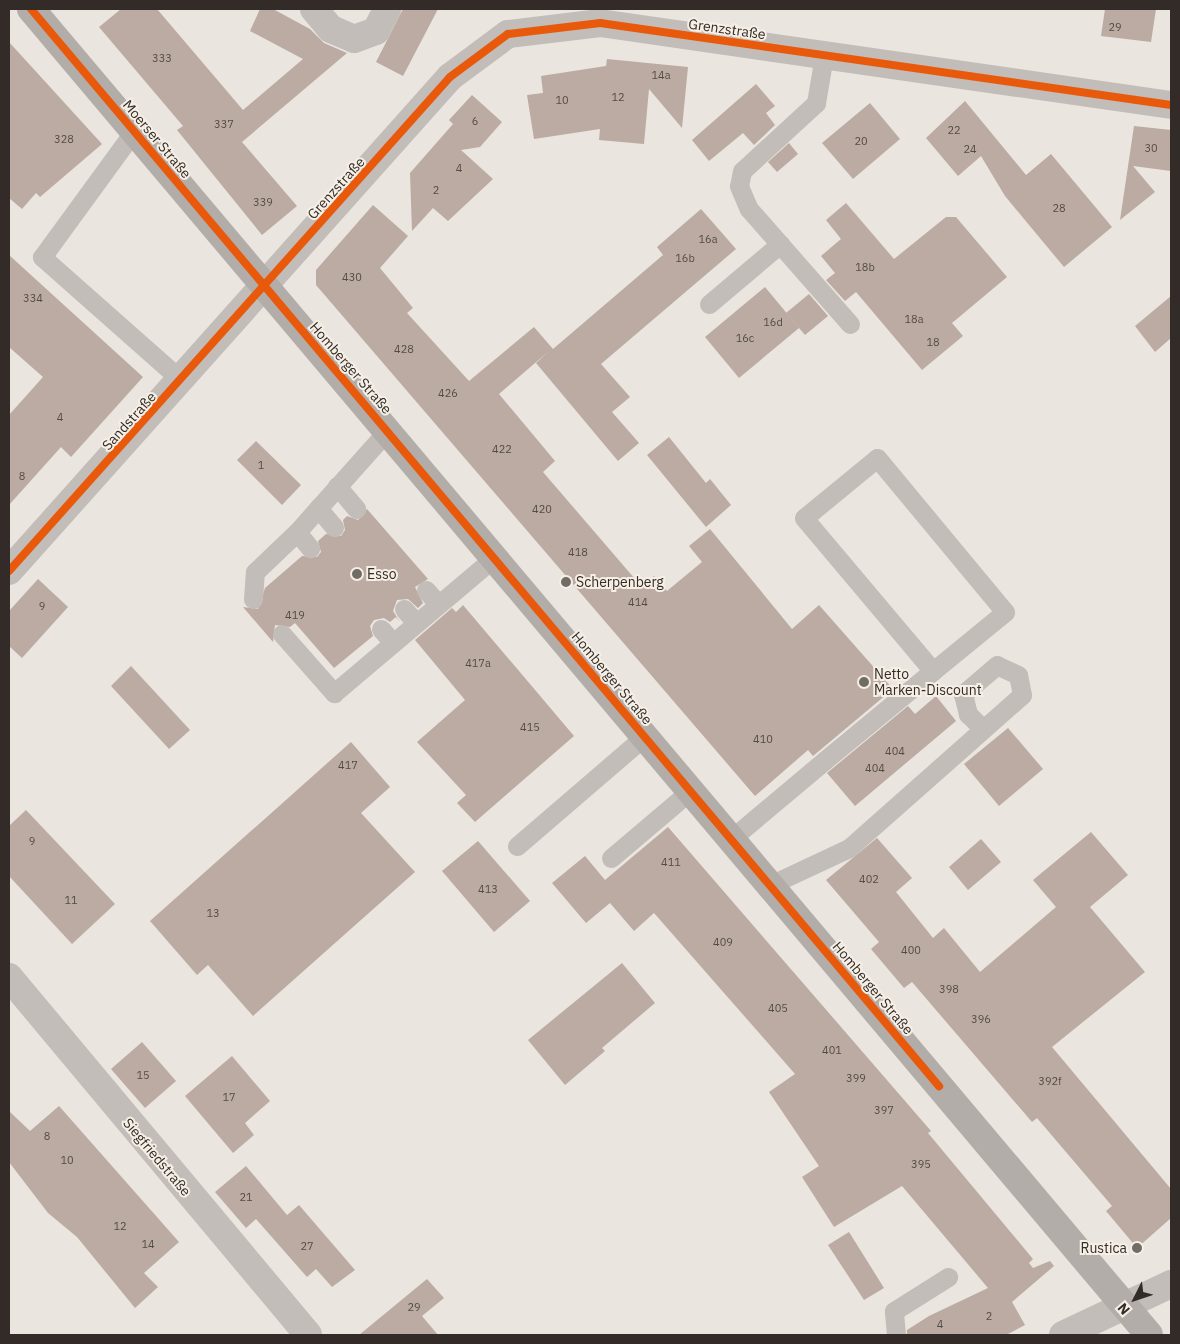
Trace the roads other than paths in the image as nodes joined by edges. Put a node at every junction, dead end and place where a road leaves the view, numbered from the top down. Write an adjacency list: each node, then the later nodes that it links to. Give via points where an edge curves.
1 (30, 9): 7 (main road, Moerser Straße)
2 (314, 9): 3 (street, via 332,29 354,39 376,31)
3 (387, 9)
4 (602, 16): 5 (street, Grenzstraße); 9 (street, Grenzstraße, via 508,34 450,77)
5 (824, 56): 6 (street, Grenzstraße); 8 (lane, via 816,103 742,172 739,186 749,208)
6 (1171, 105)
7 (134, 131): 9 (main road, Moerser Straße); 12 (lane, via 42,257)
8 (780, 244): 10 (lane); 11 (lane)
9 (265, 286): 12 (street, Sandstraße); 13 (main road, Homberger Straße)
10 (709, 304)
11 (850, 324)
12 (182, 381): 21 (street, Sandstraße)
13 (388, 430): 14 (lane); 20 (main road, Homberger Straße)
14 (337, 486): 15 (lane); 16 (lane)
15 (318, 508): 17 (lane); 18 (lane)
16 (356, 509)
17 (334, 527)
18 (297, 532): 19 (lane); 22 (lane, via 255,572)
19 (310, 548)
20 (494, 558): 23 (lane, via 432,597 387,636 334,693); 26 (main road, Homberger Straße)
21 (9, 571)
22 (253, 599)
23 (282, 634)
24 (933, 671): 24 (lane, via 1006,612 876,458 804,518); 28 (lane)
25 (983, 729): 31 (lane, via 849,848)
26 (644, 736): 27 (main road, Homberger Straße); 29 (lane)
27 (690, 791): 28 (main road, Homberger Straße); 30 (lane)
28 (731, 839): 31 (main road, Homberger Straße)
29 (517, 846)
30 (611, 858)
31 (770, 885): 35 (main road, Homberger Straße)
32 (9, 977): 36 (street, Siegfriedstraße)
33 (948, 1277): 37 (lane, via 894,1311)
34 (1171, 1284): 35 (street)
35 (1124, 1306): 38 (street); 39 (main road, Homberger Straße)
36 (308, 1335)
37 (896, 1335)
38 (1063, 1335)
39 (1149, 1335)

